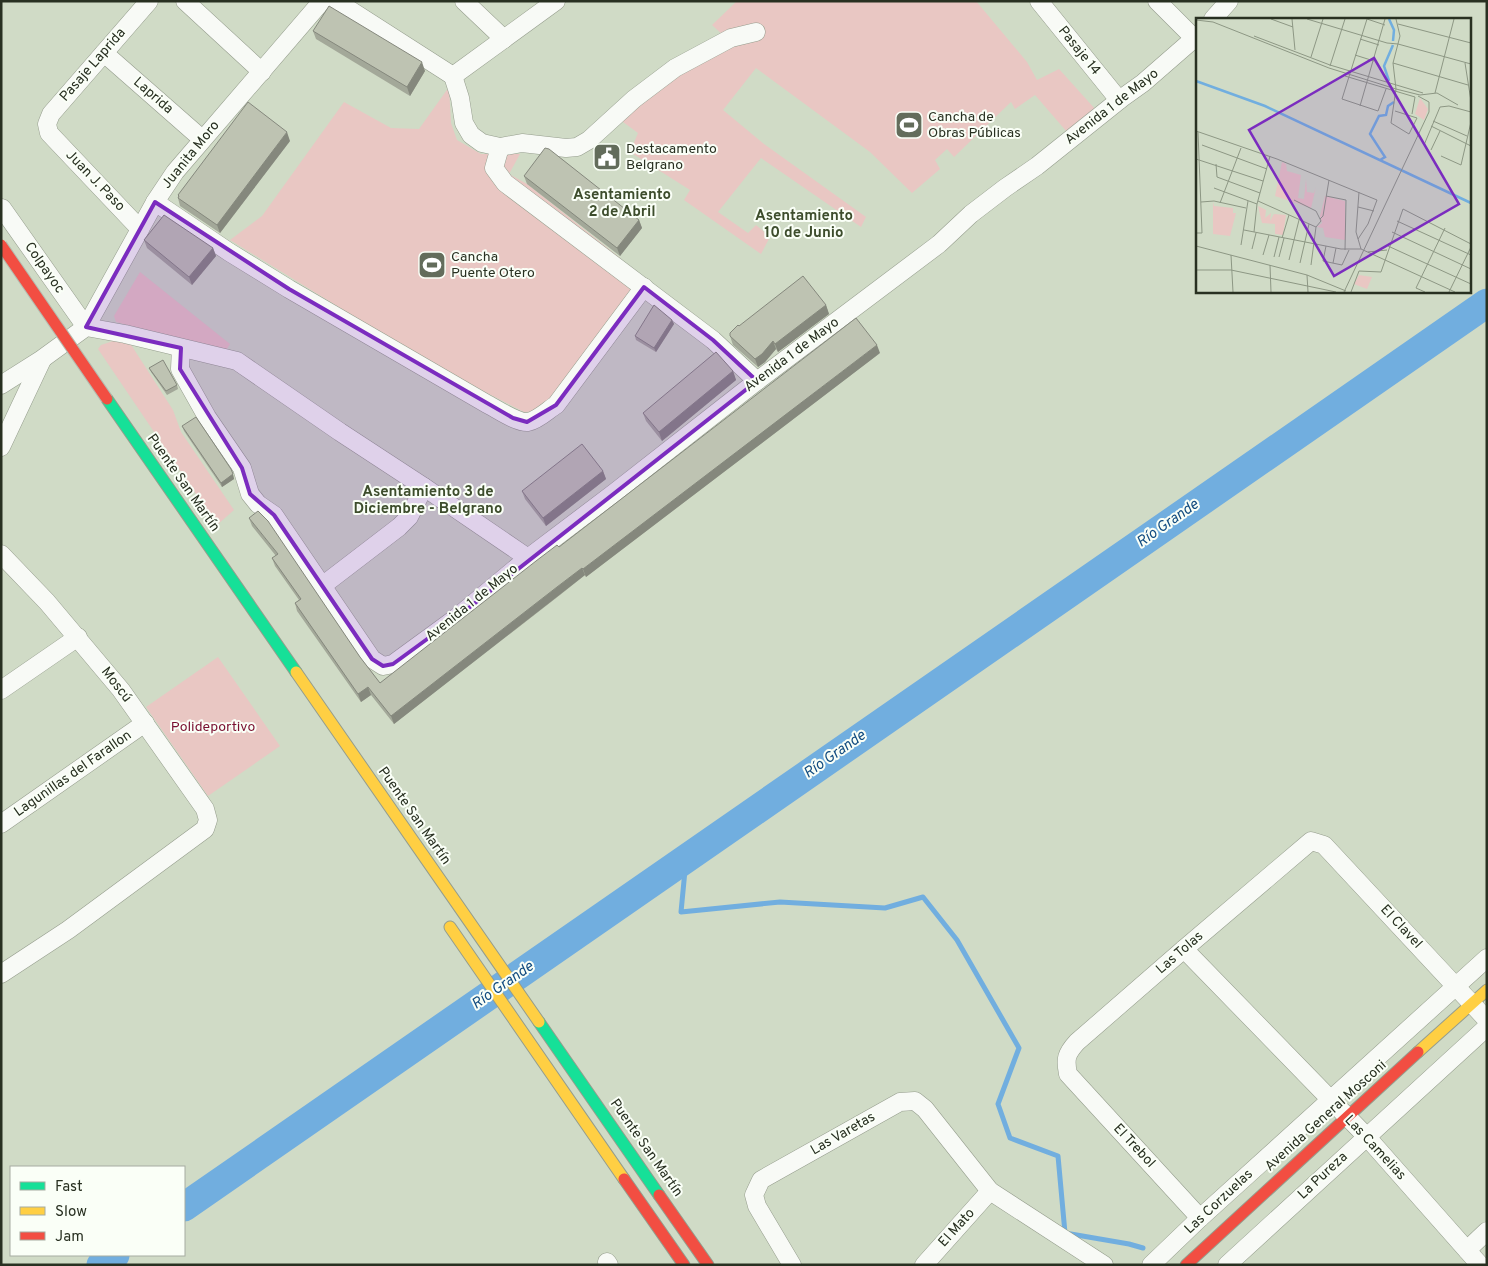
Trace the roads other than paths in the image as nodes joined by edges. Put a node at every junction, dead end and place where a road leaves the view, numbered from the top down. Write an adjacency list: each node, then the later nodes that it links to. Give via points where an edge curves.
1 (149, 1): 14 (street, Pasaje Laprida)
2 (185, 1): 15 (street)
3 (322, 1): 15 (street, Juanita Moro)
4 (336, 1): 16 (street)
5 (464, 1): 13 (street)
6 (556, 1): 13 (street)
7 (1039, 1): 17 (street, Pasaje 14)
8 (1157, 1): 12 (street)
9 (1229, 1): 10 (street)
10 (1214, 18)
11 (756, 32): 20 (street, via 731,38 675,68 577,147 522,143)
12 (1196, 37): 17 (street, Avenida 1 de Mayo)
13 (504, 39): 16 (street)
14 (104, 53): 18 (street, Pasaje Laprida, via 51,114 47,124); 19 (street, Laprida)
15 (262, 72): 19 (street, Juanita Moro)
16 (453, 76): 20 (street, via 464,123 472,136)
17 (1119, 100): 31 (street, Avenida 1 de Mayo, via 971,214 939,244)
18 (49, 134): 23 (street, Juan J. Paso)
19 (202, 139): 21 (street, Juanita Moro)
20 (500, 147): 25 (street, via 494,168 505,183)
21 (155, 202): 23 (street, Juanita Moro); 25 (street, via 289,290 487,404 527,422 556,405)
22 (2, 208): 26 (street, Colpayoc)
23 (140, 229): 26 (street, Juanita Moro)
24 (1, 246): 61 (main road, Puente San Martín, bridge)
25 (644, 287): 31 (street, via 714,340)
26 (86, 327): 28 (street); 29 (street)
27 (44, 338): 30 (main road)
28 (181, 348): 34 (street, via 237,361); 37 (street, via 180,369 207,417 242,468 250,494 274,515)
29 (42, 359): 32 (street); 33 (street)
30 (61, 361)
31 (757, 381): 36 (street, Avenida 1 de Mayo)
32 (1, 385)
33 (1, 447)
34 (424, 487): 36 (street); 37 (street, via 409,517 399,527)
35 (1, 554): 38 (street, Moscú)
36 (528, 558): 37 (street, Avenida 1 de Mayo, via 456,618 393,664 383,666 372,659)
37 (322, 586)
38 (78, 638): 39 (street); 40 (street, Moscú)
39 (1, 690)
40 (145, 723): 41 (street, Lagunillas del Farallon); 46 (street, Moscú, via 206,809 208,820 205,829 68,930)
41 (1, 824)
42 (1311, 841): 44 (street, Las Tolas); 47 (street, El Clavel, via 1324,844)
43 (443, 916): 60 (main road)
44 (1184, 949): 52 (street, Las Tolas, via 1069,1050); 53 (street, Las Camelias)
45 (1487, 958): 47 (street, Las Corzuelas)
46 (1, 974)
47 (1455, 986): 49 (street, El Clavel); 53 (street, Las Corzuelas)
48 (1487, 990): 49 (main road, Avenida General Mosconi)
49 (1471, 1004): 50 (street, El Clavel); 54 (main road, Avenida General Mosconi)
50 (1487, 1020)
51 (1487, 1027): 55 (street, La Pureza)
52 (1068, 1074): 57 (street, El Trebol)
53 (1330, 1100): 54 (street, Las Camelias); 57 (street, Las Corzuelas)
54 (1346, 1117): 55 (street, Las Camelias); 66 (main road, Avenida General Mosconi)
55 (1366, 1136): 59 (street, Las Camelias); 67 (street, La Pureza)
56 (990, 1191): 62 (street, Las Varetas, via 925,1109 915,1102 900,1102 761,1180 754,1195 757,1206); 63 (street, El Mato); 64 (street)
57 (1200, 1218): 65 (street, Las Corzuelas)
58 (1487, 1231): 59 (street)
59 (1467, 1250): 68 (street, Las Camelias)
60 (682, 1262)
61 (708, 1265)
62 (792, 1265)
63 (924, 1265)
64 (1104, 1265)
65 (1151, 1265)
66 (1186, 1265)
67 (1227, 1265)
68 (1480, 1265)

